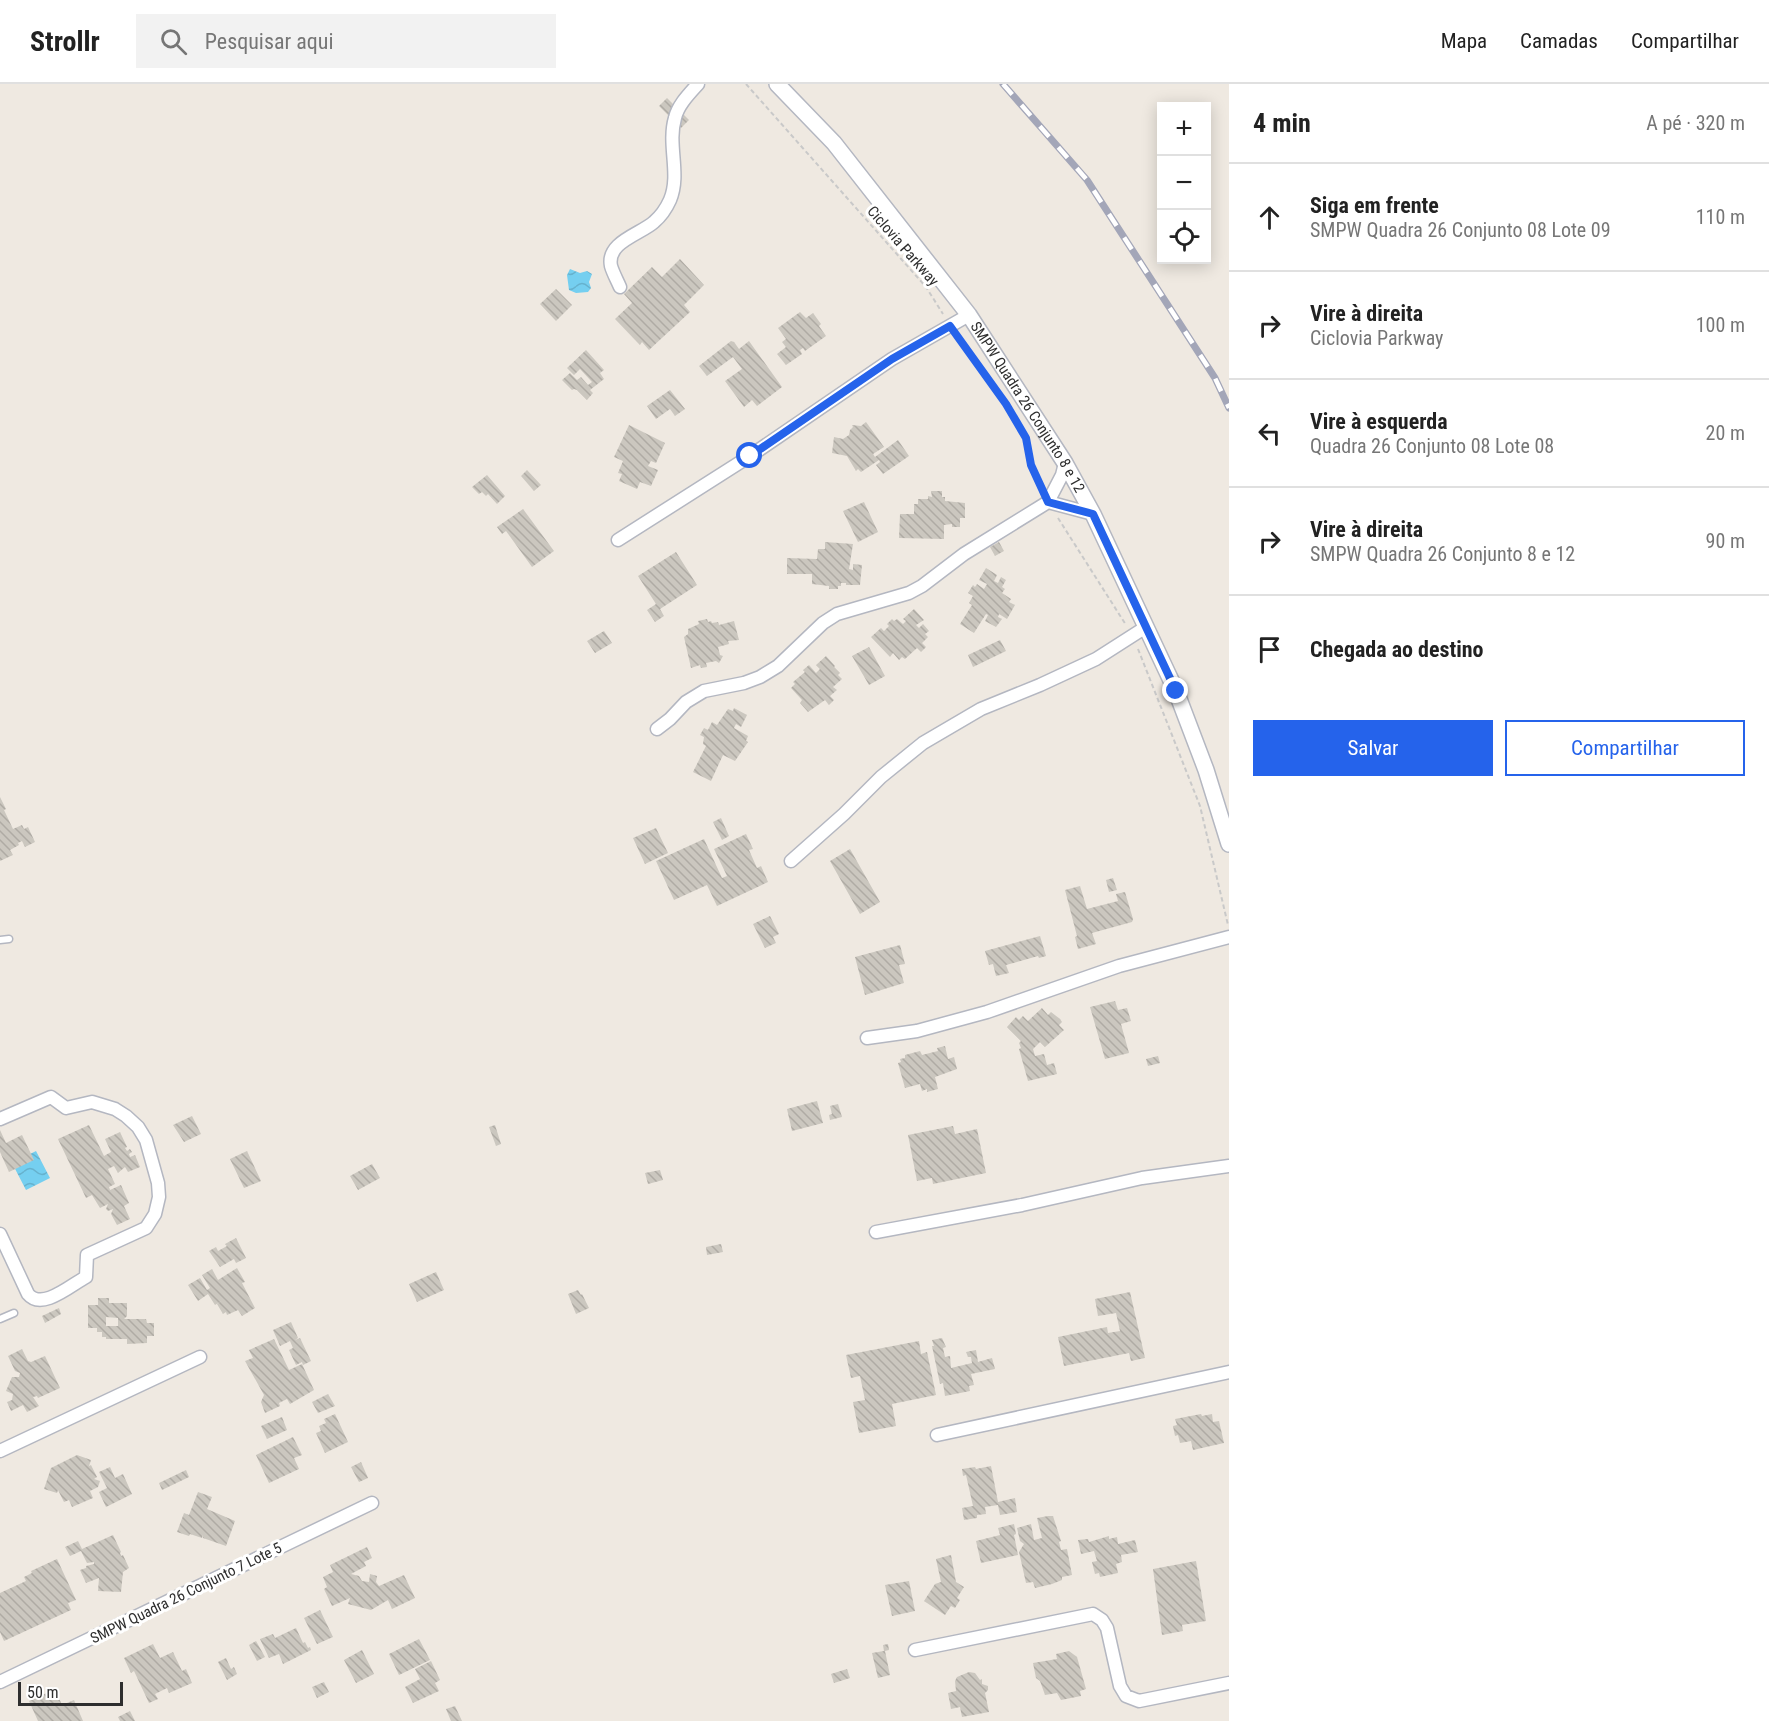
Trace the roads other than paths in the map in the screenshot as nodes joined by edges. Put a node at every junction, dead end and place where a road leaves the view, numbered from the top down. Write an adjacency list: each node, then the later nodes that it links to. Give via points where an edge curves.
1 (698, 84): 3 (street, via 675,117 675,178 664,212 653,224 623,242 611,259)
2 (777, 84): 4 (street, SMPW Quadra 26 Conjunto 8 e 12, via 834,143)
3 (620, 287)
4 (969, 315): 5 (street, SMPW Quadra 26 Conjunto 8 e 12); 8 (street, via 892,359)
5 (1065, 463): 6 (street); 7 (street, SMPW Quadra 26 Conjunto 8 e 12)
6 (1048, 502): 7 (street); 10 (street, via 972,548 922,586 837,614 822,623 778,666 744,683 704,691)
7 (1093, 514): 9 (street, SMPW Quadra 26 Conjunto 8 e 12)
8 (618, 540)
9 (1139, 631): 11 (street, SMPW Quadra 26 Conjunto 8 e 12, via 1179,701); 12 (street, via 1096,659 981,709 923,743)
10 (657, 729)
11 (1229, 844)
12 (791, 861)
13 (1229, 937): 16 (street, via 1119,966 987,1012 917,1031)
14 (9, 939): 15 (lane)
15 (0, 940)
16 (867, 1038)
17 (0, 1119): 20 (street, via 51,1097 66,1108 92,1102 115,1109 138,1127 146,1140 159,1197 146,1228 87,1255 86,1277 46,1300 32,1299 28,1294)
18 (1229, 1166): 19 (street, via 1142,1178)
19 (876, 1232)
20 (0, 1234)
21 (14, 1313): 22 (lane)
22 (0, 1319)
23 (200, 1357): 26 (street)
24 (1229, 1372): 25 (street)
25 (937, 1435)
26 (0, 1451)
27 (372, 1503): 29 (street, SMPW Quadra 26 Conjunto 7 Lote 5)
28 (915, 1650): 30 (street, via 1093,1614 1107,1628 1120,1686 1126,1696 1139,1701)
29 (0, 1682)
30 (1229, 1683)

